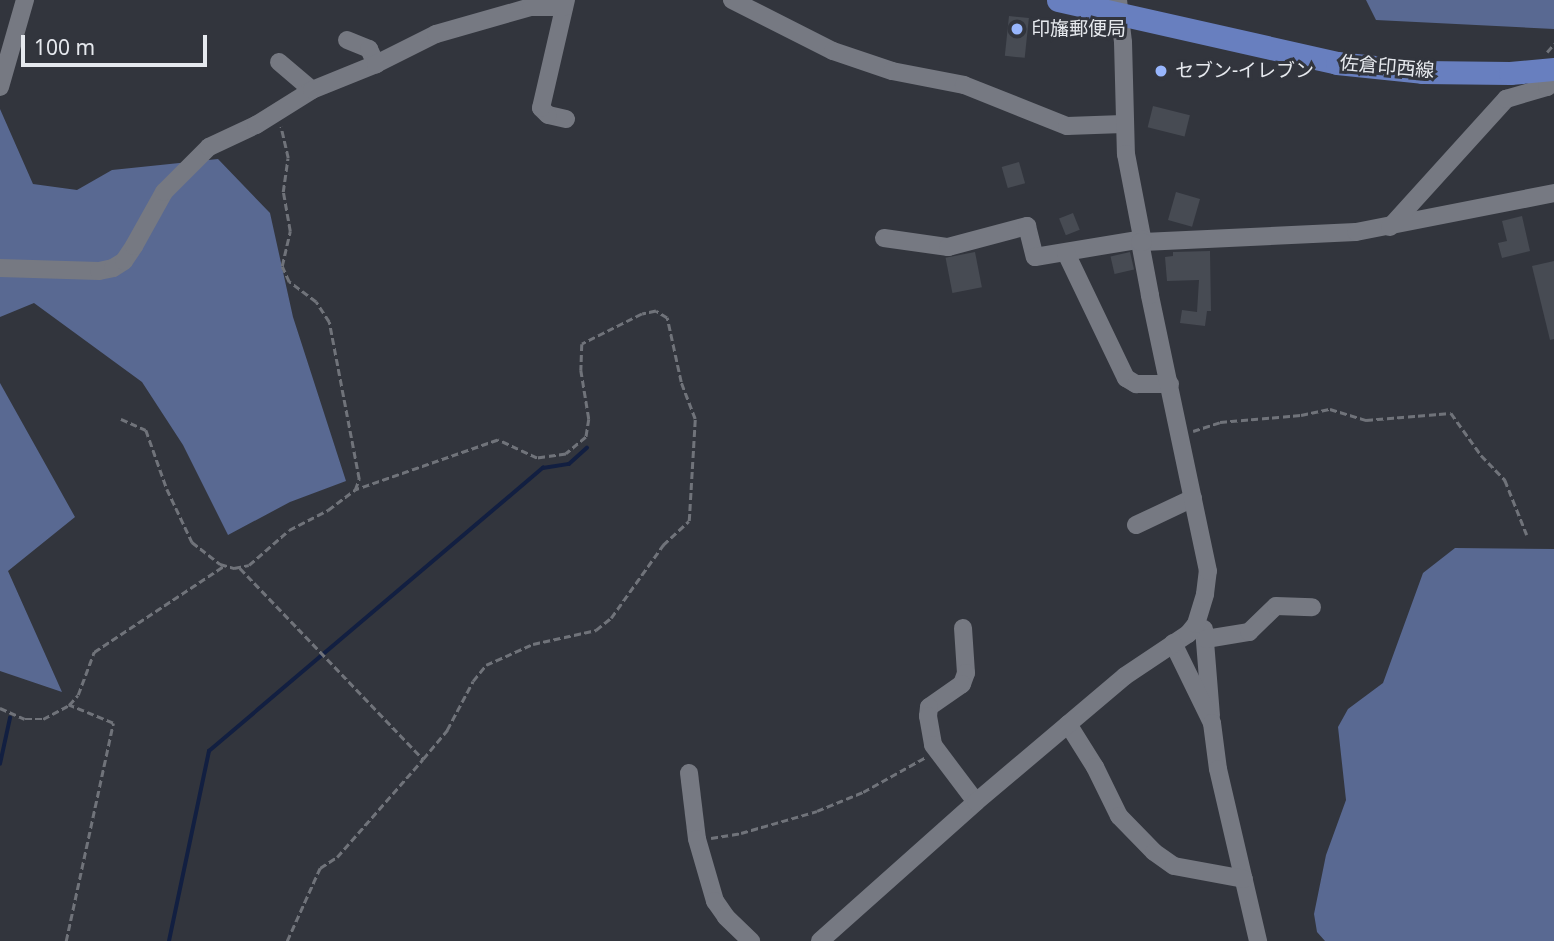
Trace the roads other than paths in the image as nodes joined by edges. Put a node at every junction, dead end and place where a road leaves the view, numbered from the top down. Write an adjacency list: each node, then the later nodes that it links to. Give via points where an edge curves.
1 (25, 0): 10 (street)
2 (732, 0): 13 (street, via 833,51 892,71 964,85 1067,126)
3 (1058, 0): 5 (main road, 佐倉印西線)
4 (565, 3): 8 (street, via 531,7 436,34); 12 (street, via 541,108 548,115)
5 (1118, 7): 9 (main road, 佐倉印西線, via 1337,63 1422,72); 13 (street, via 1123,42)
6 (347, 40): 8 (street, via 369,50)
7 (279, 62): 11 (street)
8 (376, 64): 11 (street)
9 (1551, 69): 15 (street, via 1546,87 1506,99)
10 (0, 87)
11 (312, 90): 19 (street, via 197,157 164,192 129,254 113,268)
12 (566, 119)
13 (1123, 124): 17 (street)
14 (1554, 193): 15 (street)
15 (1390, 227): 17 (street, via 1320,236)
16 (884, 238): 18 (street, via 948,247 1027,226 1035,257)
17 (1143, 241): 18 (street); 20 (street)
18 (1066, 253): 20 (street, via 1126,378 1136,383)
19 (0, 268)
20 (1170, 384): 21 (street)
21 (1194, 498): 22 (street); 24 (street, via 1208,571)
22 (1136, 525)
23 (1312, 607): 26 (street, via 1276,606 1249,632)
24 (1202, 611): 26 (street); 27 (street, via 1188,634)
25 (963, 628): 31 (street, via 966,673 962,684 929,707 933,745)
26 (1206, 639): 28 (street)
27 (1173, 643): 28 (street); 29 (street)
28 (1212, 723): 32 (street)
29 (1068, 724): 31 (street); 32 (street, via 1119,816 1154,852 1174,866)
30 (689, 773): 33 (street, via 697,839 715,901)
31 (976, 802): 34 (street)
32 (1244, 878): 35 (street)
33 (751, 941)
34 (820, 941)
35 (1258, 941)

